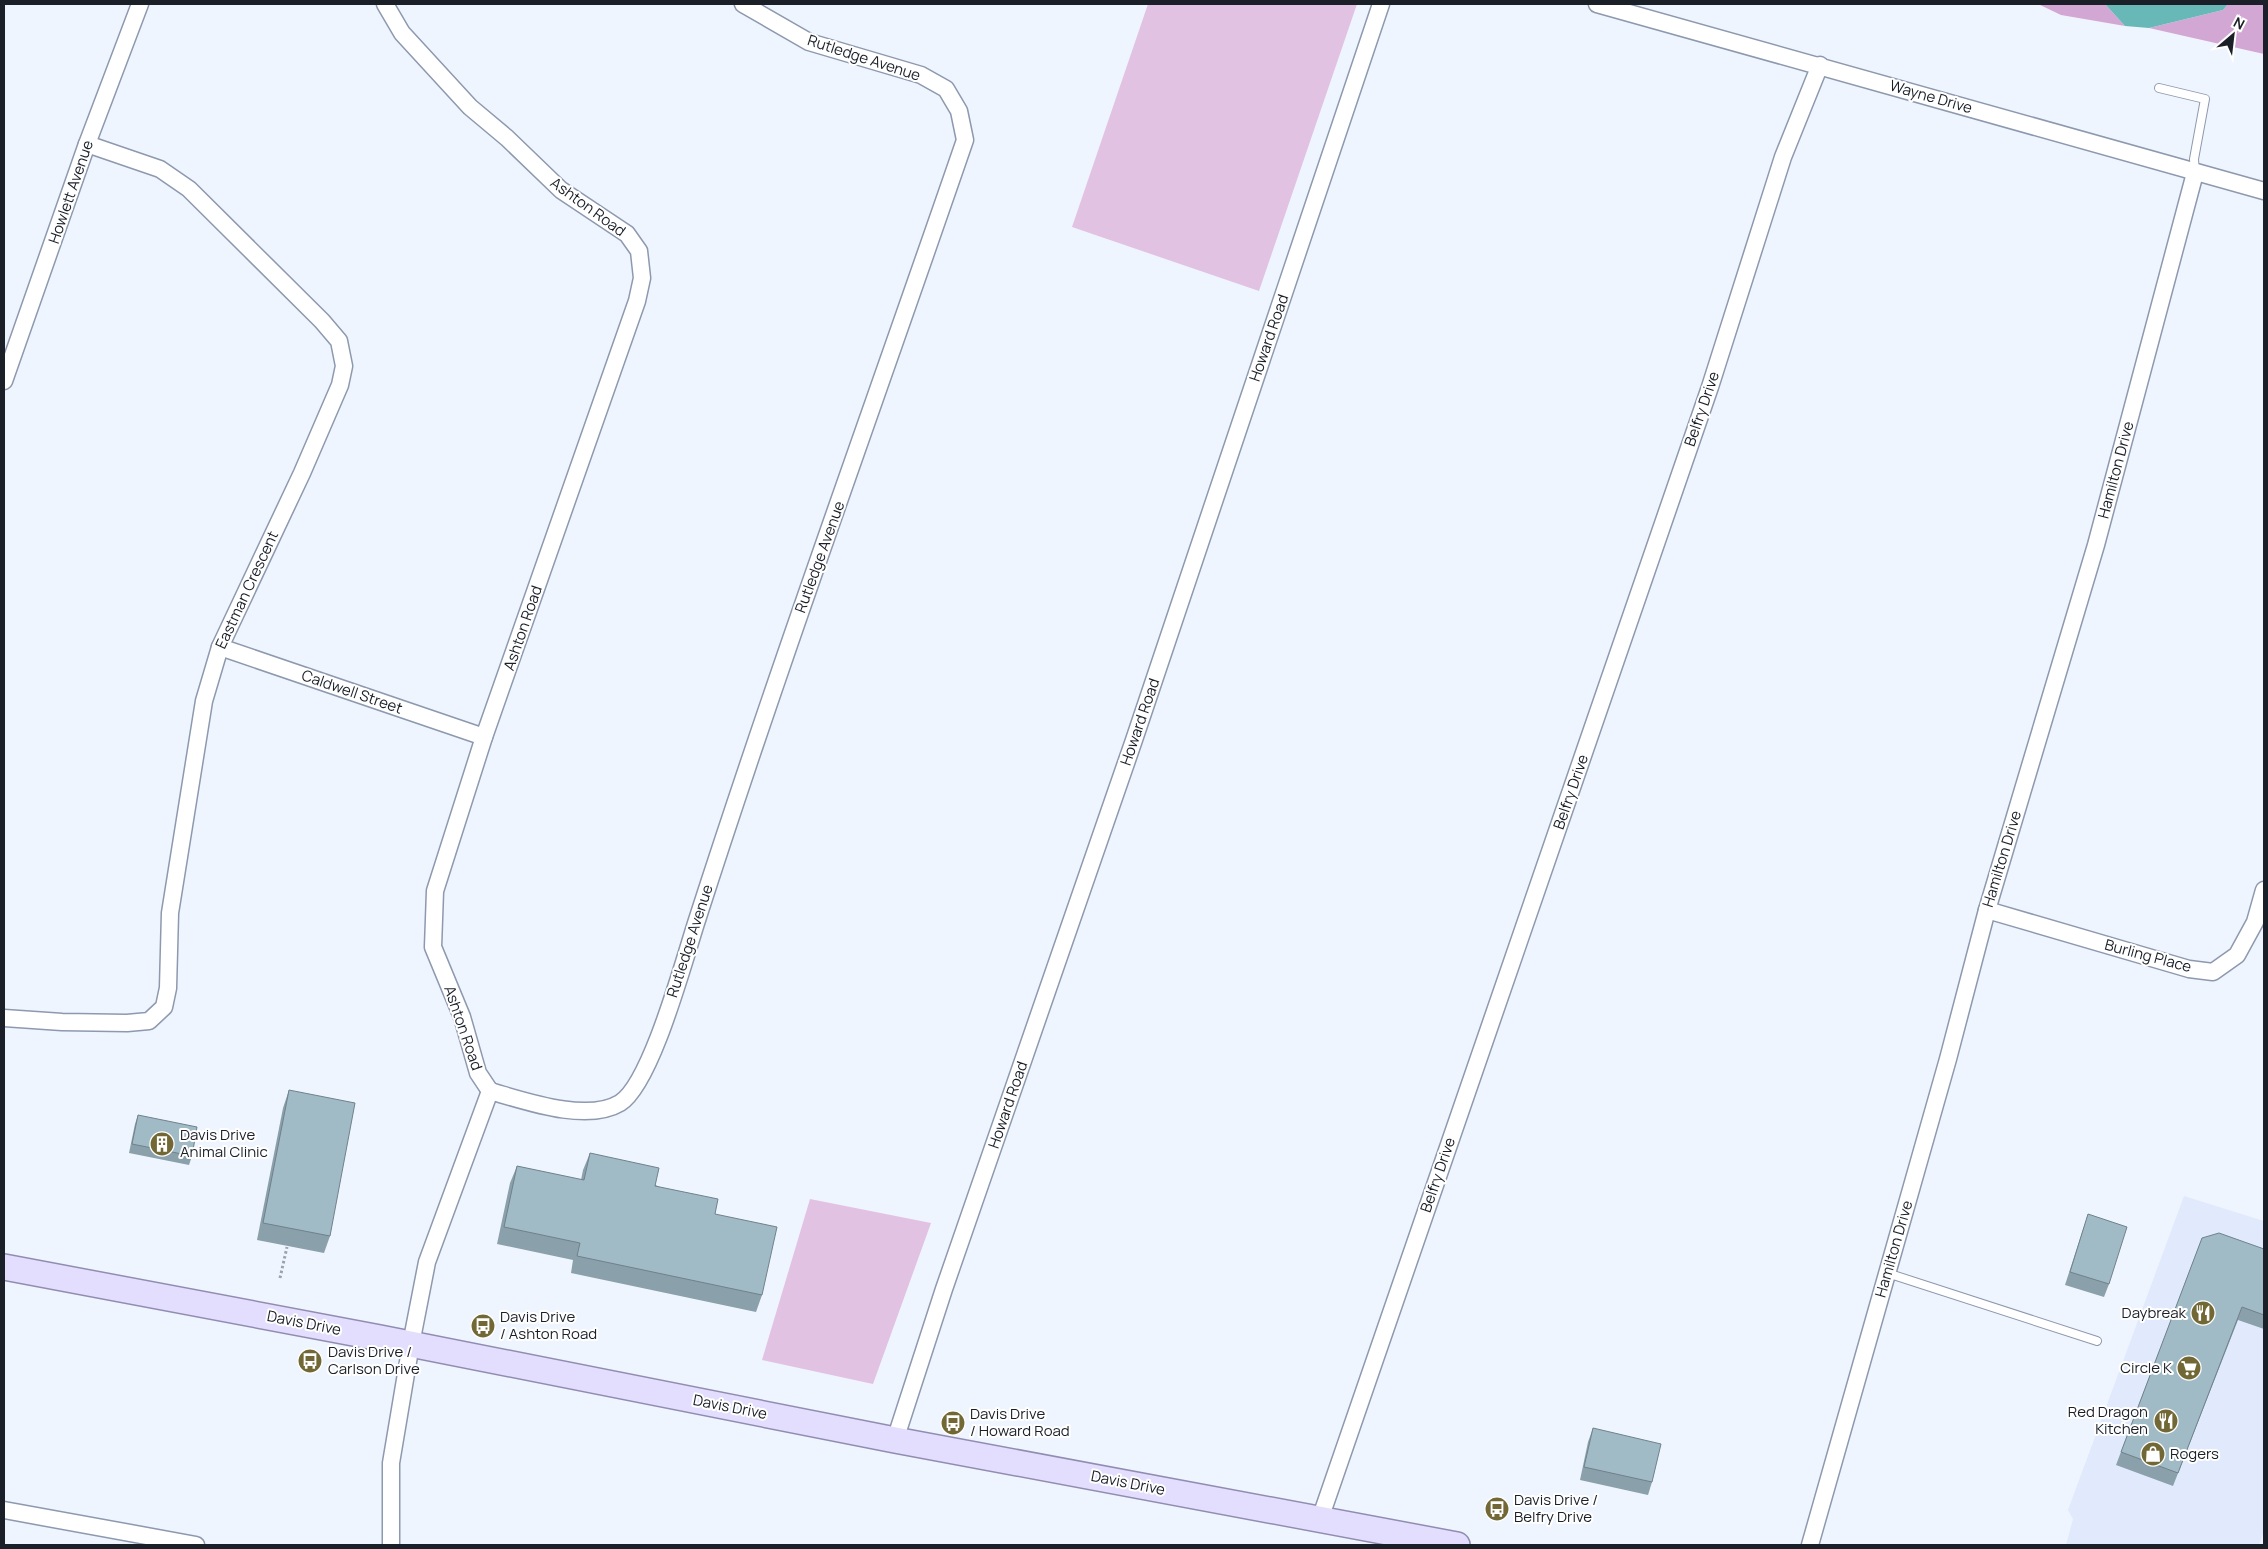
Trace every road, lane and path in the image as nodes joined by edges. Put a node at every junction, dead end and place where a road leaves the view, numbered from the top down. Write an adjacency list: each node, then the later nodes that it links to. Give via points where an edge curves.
1 (140, 4): 8 (street, Howlett Avenue)
2 (385, 4): 13 (street, Ashton Road, via 402,33 470,107 561,190 627,234 639,251 642,278 637,301)
3 (743, 4): 17 (street, Rutledge Avenue, via 809,42 921,75 946,89 959,111 965,140 756,736 668,1012 640,1080 621,1102 598,1111 553,1108)
4 (1381, 4): 24 (street, Howard Road)
5 (1597, 4): 6 (street, Wayne Drive)
6 (1820, 66): 9 (street, Wayne Drive); 26 (street, Belfry Drive, via 1784,157 1707,397)
7 (2159, 88): 9 (lane, via 2205,99 2194,159)
8 (87, 144): 11 (street, Howlett Avenue); 12 (street, Eastman Crescent, via 160,169 189,189 322,321 339,342 344,366 340,385)
9 (2195, 173): 10 (street, Wayne Drive); 15 (street, Hamilton Drive, via 2096,545)
10 (2264, 191)
11 (4, 381)
12 (220, 647): 13 (street, Caldwell Street); 16 (street, Eastman Crescent, via 204,701 170,913 168,988 164,1007 149,1021 127,1023)
13 (484, 737): 17 (street, Ashton Road, via 435,890 433,947 462,1018 478,1073)
14 (2264, 890): 15 (street, Burling Place, via 2255,922 2237,955 2213,972 2189,969)
15 (1987, 910): 20 (street, Hamilton Drive)
16 (4, 1018)
17 (490, 1091): 23 (street, via 427,1262)
18 (287, 1247): 21 (path)
19 (4, 1267): 23 (main road, Davis Drive)
20 (1887, 1273): 22 (lane); 30 (street, Hamilton Drive)
21 (280, 1278)
22 (2097, 1341)
23 (411, 1344): 24 (main road, Davis Drive); 28 (street, via 392,1463)
24 (895, 1440): 26 (main road, Davis Drive)
25 (4, 1510): 27 (street)
26 (1320, 1519): 29 (main road, Davis Drive)
27 (196, 1545)
28 (391, 1545)
29 (1457, 1545)
30 (1810, 1545)

